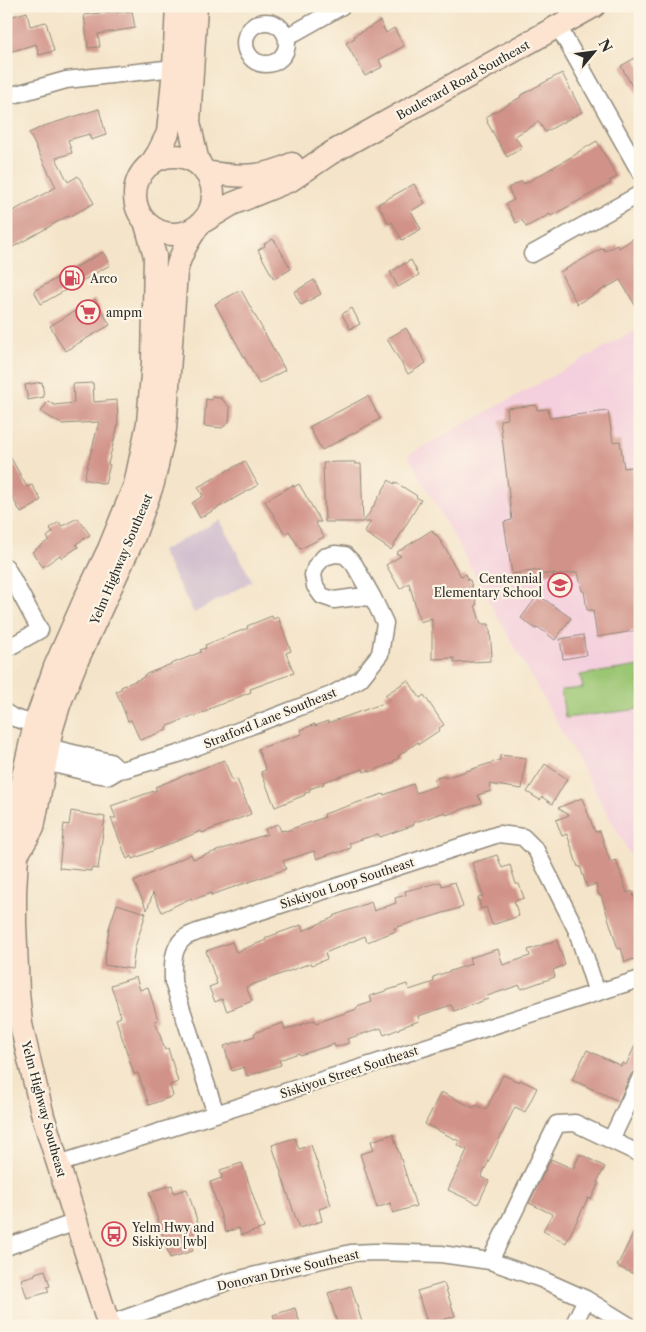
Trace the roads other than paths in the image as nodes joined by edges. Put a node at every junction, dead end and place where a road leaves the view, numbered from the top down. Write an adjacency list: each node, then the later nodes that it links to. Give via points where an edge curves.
1 (177, 6): 7 (main road)
2 (196, 6): 11 (main road, via 189,122 197,158)
3 (342, 6): 6 (street)
4 (594, 6): 5 (main road, Boulevard Road Southeast)
5 (558, 26): 9 (main road, Boulevard Road Southeast); 12 (street)
6 (286, 36)
7 (174, 68): 8 (street, via 66,80); 10 (main road, via 168,133)
8 (6, 97)
9 (332, 153): 11 (main road, Boulevard Road Southeast, via 302,159 271,173 229,176); 15 (main road, Boulevard Road Southeast, via 291,180 232,204)
10 (151, 164): 11 (main road, via 161,158 183,157); 14 (main road, via 135,191)
11 (204, 170): 15 (main road, via 213,188 213,200)
12 (640, 172)
13 (640, 194): 16 (street)
14 (144, 221): 15 (main road, via 163,233 174,234 186,233); 21 (main road, Yelm Highway Southeast, via 155,256 154,352 148,423 135,485 55,667)
15 (201, 223): 22 (main road, Yelm Highway Southeast, via 185,247 176,272 164,429 153,483 132,538 74,665)
16 (532, 254)
17 (6, 567): 19 (street, via 40,630)
18 (373, 598): 22 (street, Stratford Lane Southeast, via 385,623 380,654 360,679 331,695 178,754 119,770 109,776 95,774)
19 (6, 649)
20 (6, 713): 21 (street)
21 (35, 724): 23 (main road, Yelm Highway Southeast, via 12,824)
22 (46, 755): 23 (main road, Yelm Highway Southeast, via 33,828)
23 (17, 855): 30 (main road, Yelm Highway Southeast, via 15,923 21,1024)
24 (640, 979): 25 (street, Siskiyou Street Southeast)
25 (598, 993): 27 (street, Siskiyou Street Southeast); 27 (street, Siskiyou Loop Southeast, via 577,931 536,850 523,837 499,834 184,938 175,949 173,982)
26 (640, 1079): 28 (street)
27 (216, 1114): 30 (street, Siskiyou Street Southeast)
28 (611, 1140): 29 (street); 33 (street, via 575,1123 557,1124)
29 (640, 1154)
30 (58, 1164): 31 (main road, Yelm Highway Southeast)
31 (76, 1222): 32 (street); 35 (main road, Yelm Highway Southeast)
32 (6, 1247)
33 (490, 1261): 34 (street, Donovan Drive Southeast); 35 (street, Donovan Drive Southeast, via 442,1254 350,1253 227,1282)
34 (586, 1299): 36 (street); 37 (street, Donovan Drive Southeast)
35 (109, 1325)
36 (573, 1326)
37 (630, 1326)

